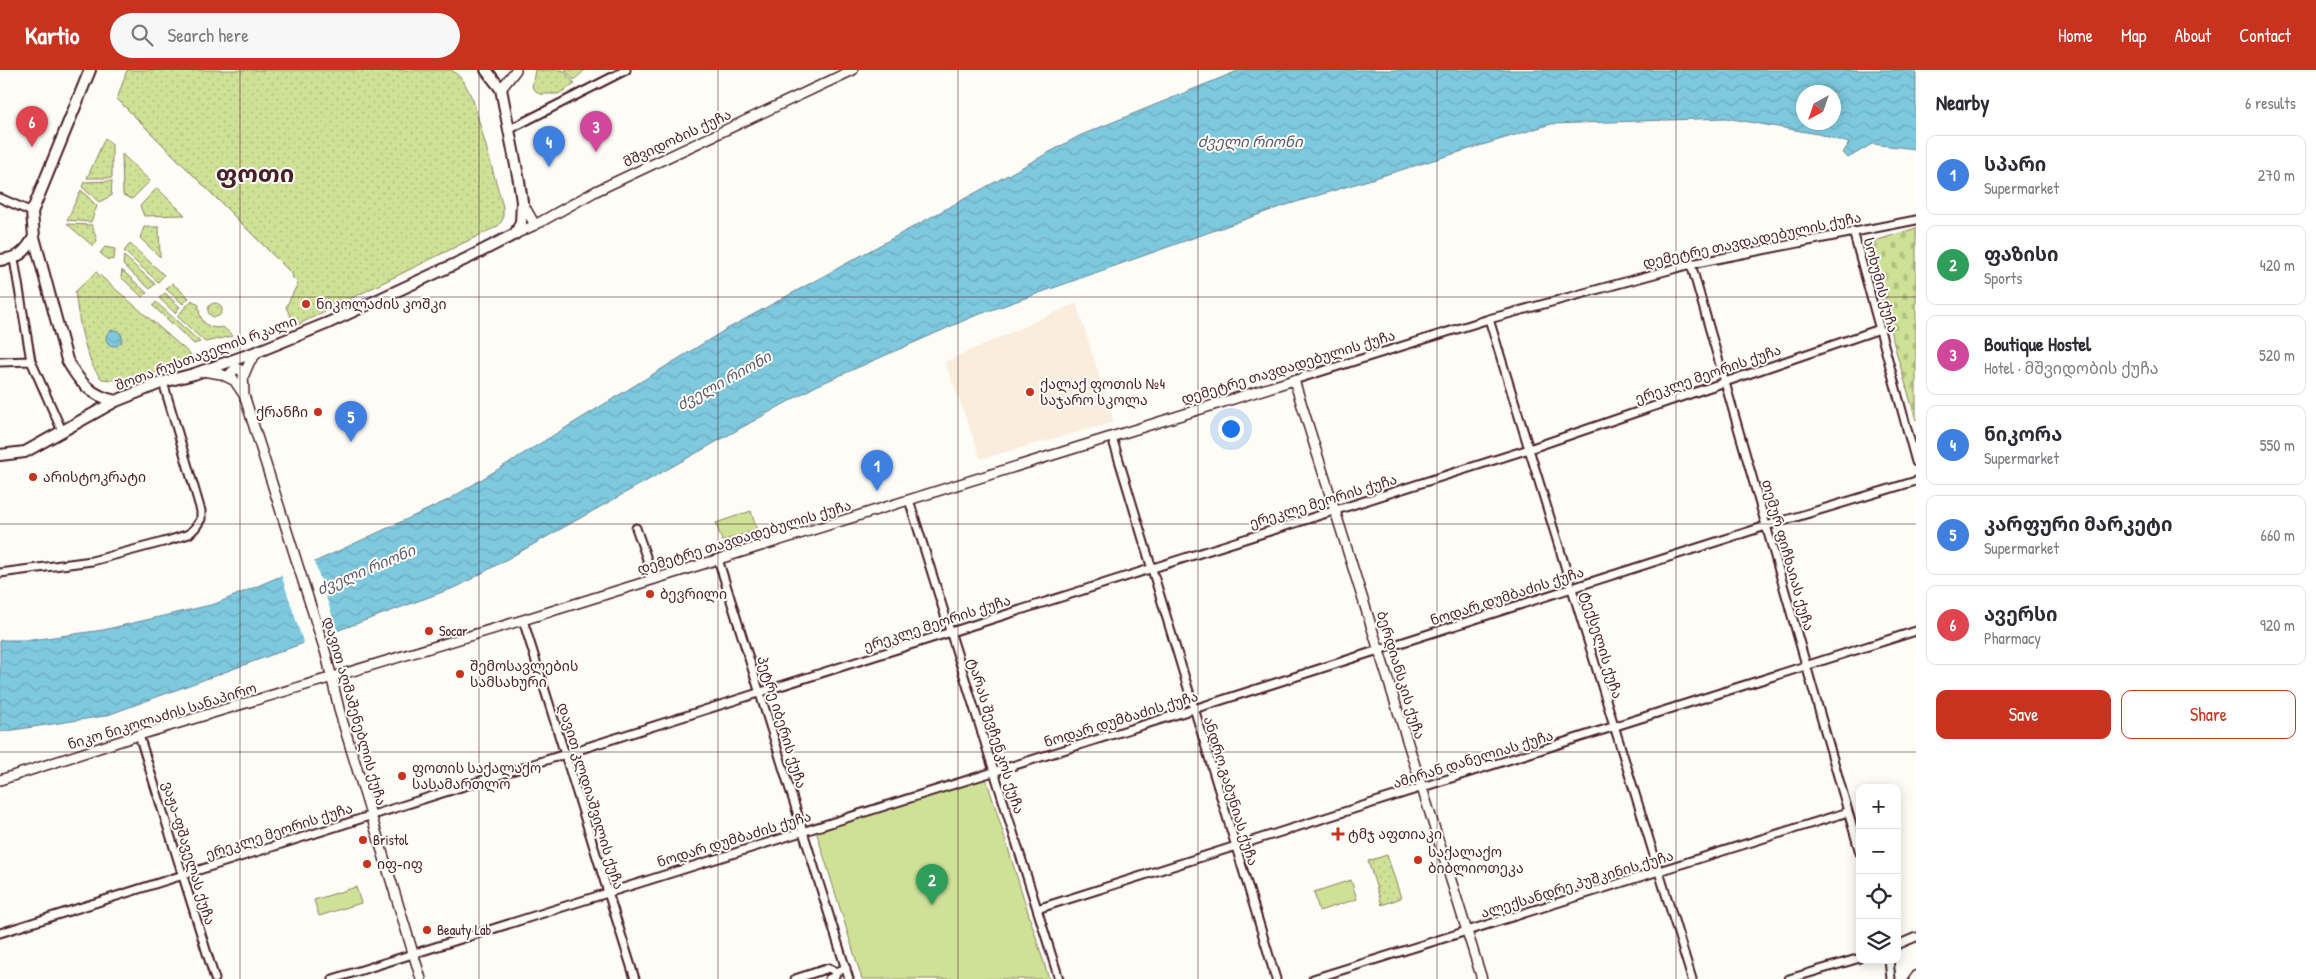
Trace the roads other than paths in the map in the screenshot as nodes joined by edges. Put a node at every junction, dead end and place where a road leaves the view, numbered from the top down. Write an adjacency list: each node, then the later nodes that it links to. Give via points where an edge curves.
1 (90, 70): 10 (main road, შოთა რუსთაველის რკალი)
2 (486, 70): 6 (main road)
3 (516, 70): 6 (street)
4 (626, 70): 7 (street)
5 (853, 70): 12 (street, მშვიდობის ქუჩა, via 596,191)
6 (501, 89): 7 (main road)
7 (508, 130): 9 (main road)
8 (0, 198): 10 (street)
9 (522, 202): 12 (street); 14 (main road, via 521,223)
10 (32, 212): 15 (main road, შოთა რუსთაველის რკალი)
11 (1916, 220): 13 (street, დემეტრე თავდადებულის ქუჩა)
12 (535, 225): 14 (street, მშვიდობის ქუჩა)
13 (1853, 231): 18 (street, დემეტრე თავდადებულის ქუჩა); 20 (street, სოხუმის ქუჩა)
14 (515, 234): 21 (main road, შოთა რუსთაველის რკალი, via 346,315)
15 (34, 237): 16 (main road, via 24,254); 31 (main road, შოთა რუსთაველის რკალი, via 67,360 89,390)
16 (14, 259): 17 (main road); 22 (street)
17 (0, 260)
18 (1691, 264): 19 (street, დემეტრე თავდადებულის ქუჩა); 28 (street, თემურ ფიჩხაიას ქუჩა)
19 (1489, 319): 27 (street, დემეტრე თავდადებულის ქუჩა); 34 (street, ტექსელის ქუჩა)
20 (1880, 329): 28 (street, ერეკლე მეორის ქუჩა); 36 (street, სოხუმის ქუჩა)
21 (259, 351): 24 (main road, შოთა რუსთაველის რკალი); 25 (street)
22 (32, 361): 23 (street); 32 (street)
23 (0, 362)
24 (201, 371): 26 (street, via 221,374); 29 (main road, შოთა რუსთაველის რკალი)
25 (244, 375): 26 (street, via 241,369 236,368 230,374); 30 (street, დავით აღმაშენებლის ქუჩა)
26 (233, 380): 30 (street, დავით აღმაშენებლის ქუჩა)
27 (1294, 380): 33 (street, დემეტრე თავდადებულის ქუჩა); 39 (street, ბერდიანსკის ქუჩა)
28 (1724, 381): 34 (street, ერეკლე მეორის ქუჩა); 40 (street, თემურ ფიჩხაიას ქუჩა)
29 (163, 382): 31 (main road, შოთა რუსთაველის რკალი); 44 (street, via 202,511 196,527 189,534 92,561)
30 (244, 394): 52 (street, დავით აღმაშენებლის ქუჩა)
31 (116, 400): 32 (main road)
32 (62, 431): 35 (main road, via 25,452)
33 (1112, 437): 38 (street, დემეტრე თავდადებულის ქუჩა); 43 (street, ანდრო გაბუნიას ქუჩა)
34 (1529, 449): 39 (street, ერეკლე მეორის ქუჩა); 46 (street, ტექსელის ქუჩა)
35 (0, 455)
36 (1916, 462)
37 (1916, 481): 40 (street, ნოდარ დუმბაძის ქუჩა)
38 (909, 500): 42 (street, დემეტრე თავდადებულის ქუჩა); 49 (street, ტარას შევჩენკოს ქუჩა)
39 (1336, 510): 43 (street, ერეკლე მეორის ქუჩა); 50 (street, ბერდიანსკის ქუჩა)
40 (1766, 526): 46 (street, ნოდარ დუმბაძის ქუჩა); 51 (street, თემურ ფიჩხაიას ქუჩა)
41 (636, 528): 45 (street)
42 (718, 559): 45 (street, დემეტრე თავდადებულის ქუჩა); 53 (street, პეტრე იბერის ქუჩა)
43 (1151, 568): 49 (street, ერეკლე მეორის ქუჩა); 54 (street, ანდრო გაბუნიას ქუჩა)
44 (0, 573)
45 (654, 579): 47 (street, დემეტრე თავდადებულის ქუჩა)
46 (1572, 588): 50 (street, ნოდარ დუმბაძის ქუჩა); 55 (street, ტექსელის ქუჩა)
47 (523, 620): 52 (street, დემეტრე თავდადებულის ქუჩა); 57 (street, დავით კლდიაშვილის ქუჩა)
48 (1916, 631): 51 (street, ამირან დანელიას ქუჩა)
49 (950, 633): 53 (street, ერეკლე მეორის ქუჩა); 58 (street, ტარას შევჩენკოს ქუჩა)
50 (1379, 650): 54 (street, ნოდარ დუმბაძის ქუჩა); 60 (street, ბერდიანსკის ქუჩა)
51 (1807, 667): 55 (street, ამირან დანელიას ქუჩა); 61 (street, თემურ ფიჩხაიას ქუჩა)
52 (332, 678): 56 (street, ნიკო ნიკოლაძის სანაპირო); 62 (street, დავით აღმაშენებლის ქუჩა)
53 (760, 692): 57 (street, ერეკლე მეორის ქუჩა); 63 (street, პეტრე იბერის ქუჩა)
54 (1194, 709): 58 (street, ნოდარ დუმბაძის ქუჩა); 65 (street, ანდრო გაბუნიას ქუჩა)
55 (1615, 728): 60 (street, ამირან დანელიას ქუჩა); 66 (street, ტექსელის ქუჩა)
56 (139, 735): 59 (street, ნიკო ნიკოლაძის სანაპირო); 67 (street, ვაჟა-ფშაველას ქუჩა)
57 (565, 754): 62 (street, ერეკლე მეორის ქუჩა); 68 (street, დავით კლდიაშვილის ქუჩა)
58 (993, 772): 63 (street, ნოდარ დუმბაძის ქუჩა); 69 (street, ტარას შევჩენკოს ქუჩა)
59 (0, 780)
60 (1423, 788): 65 (street, ამირან დანელიას ქუჩა); 70 (street, ბერდიანსკის ქუჩა)
61 (1848, 812): 64 (street, თემურ ფიჩხაიას ქუჩა); 66 (street, ალექსანდრე პუშკინის ქუჩა)
62 (371, 815): 67 (street, ერეკლე მეორის ქუჩა); 74 (street, დავით აღმაშენებლის ქუჩა)
63 (803, 830): 68 (street, ნოდარ დუმბაძის ქუჩა); 77 (street, პეტრე იბერის ქუჩა)
64 (1856, 839)
65 (1236, 847): 69 (street, ამირან დანელიას ქუჩა); 88 (street, ანდრო გაბუნიას ქუჩა)
66 (1658, 871): 70 (street, ალექსანდრე პუშკინის ქუჩა); 91 (street, ტექსელის ქუჩა)
67 (182, 875): 71 (street, ერეკლე მეორის ქუჩა); 80 (street, ვაჟა-ფშაველას ქუჩა)
68 (608, 892): 74 (street, ნოდარ დუმბაძის ქუჩა); 83 (street, დავით კლდიაშვილის ქუჩა)
69 (1037, 909): 87 (street, ტარას შევჩენკოს ქუჩა)
70 (1468, 931): 89 (street, ალექსანდრე პუშკინის ქუჩა); 90 (street, ბერდიანსკის ქუჩა)
71 (0, 933)
72 (1916, 937): 73 (street)
73 (1901, 943)
74 (414, 954): 81 (street, ნოდარ დუმბაძის ქუჩა); 82 (street, დავით აღმაშენებლის ქუჩა)
75 (1856, 959): 92 (street)
76 (1889, 964): 93 (street)
77 (846, 968): 78 (street); 86 (street, პეტრე იბერის ქუჩა)
78 (836, 972): 84 (street, via 830,968); 85 (street)
79 (1916, 975): 94 (street)
80 (216, 979)
81 (333, 979)
82 (421, 979)
83 (635, 979)
84 (795, 979)
85 (829, 979)
86 (849, 979)
87 (1059, 979)
88 (1276, 979)
89 (1313, 979)
90 (1482, 979)
91 (1692, 979)
92 (1789, 979)
93 (1891, 979)
94 (1913, 979)

